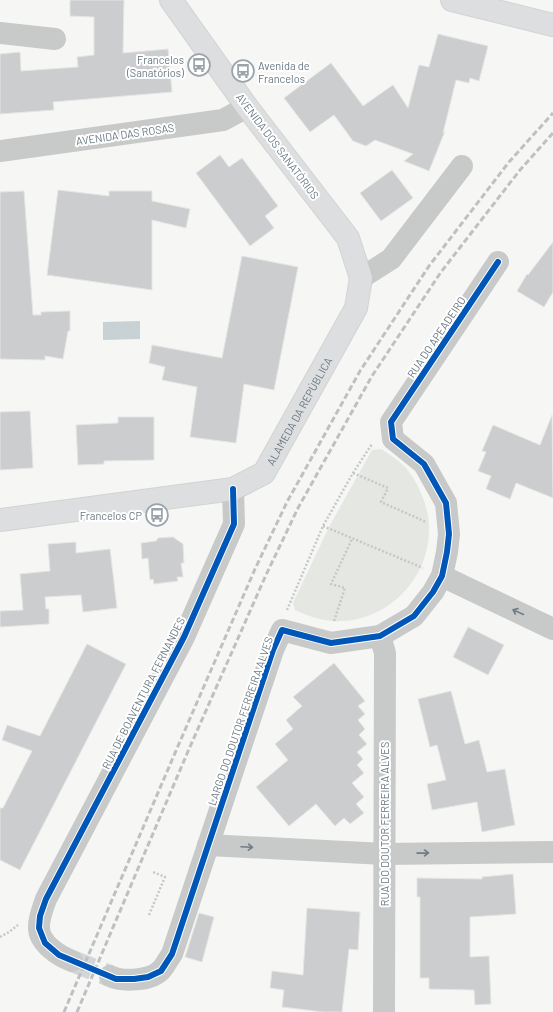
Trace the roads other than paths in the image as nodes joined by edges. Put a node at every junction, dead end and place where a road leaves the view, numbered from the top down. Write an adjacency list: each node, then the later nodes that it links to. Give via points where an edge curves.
1 (171, 0): 6 (main road, AVENIDA DOS SANATÓRIOS)
2 (452, 0): 3 (main road)
3 (553, 25)
4 (0, 33): 5 (street)
5 (55, 39)
6 (247, 107): 7 (street, AVENIDA DAS ROSAS, via 223,120); 10 (main road, AVENIDA DOS SANATÓRIOS, via 348,238)
7 (0, 151)
8 (462, 166): 10 (street, via 391,259)
9 (498, 262): 11 (street, RUA DO APEADEIRO)
10 (361, 278): 12 (main road, ALAMEDA DA REPÚBLICA, via 356,308 264,472)
11 (390, 422): 14 (street, LARGO DO DOUTOR FERREIRA ALVES, via 393,439 424,464 446,503 449,534)
12 (233, 489): 13 (main road, ALAMEDA DA REPÚBLICA); 20 (street, RUA DE BOAVENTURA FERNANDES, via 234,524 184,637 46,899 40,916 39,928 45,943 59,955)
13 (0, 520)
14 (442, 576): 15 (street, one-way to 14); 16 (street, LARGO DO DOUTOR FERREIRA ALVES, via 434,592 414,616)
15 (553, 629)
16 (380, 636): 17 (street, LARGO DO DOUTOR FERREIRA ALVES, via 331,643 282,630 273,650); 19 (street, RUA DO DOUTOR FERREIRA ALVES, via 385,653)
17 (208, 845): 19 (street, one-way to 19); 21 (street, via 172,954 161,971 148,977 134,979 116,979)
18 (553, 852): 19 (street, one-way to 18)
19 (384, 854): 22 (street, RUA DO DOUTOR FERREIRA ALVES)
20 (72, 961)
21 (110, 976)
22 (384, 1012)

